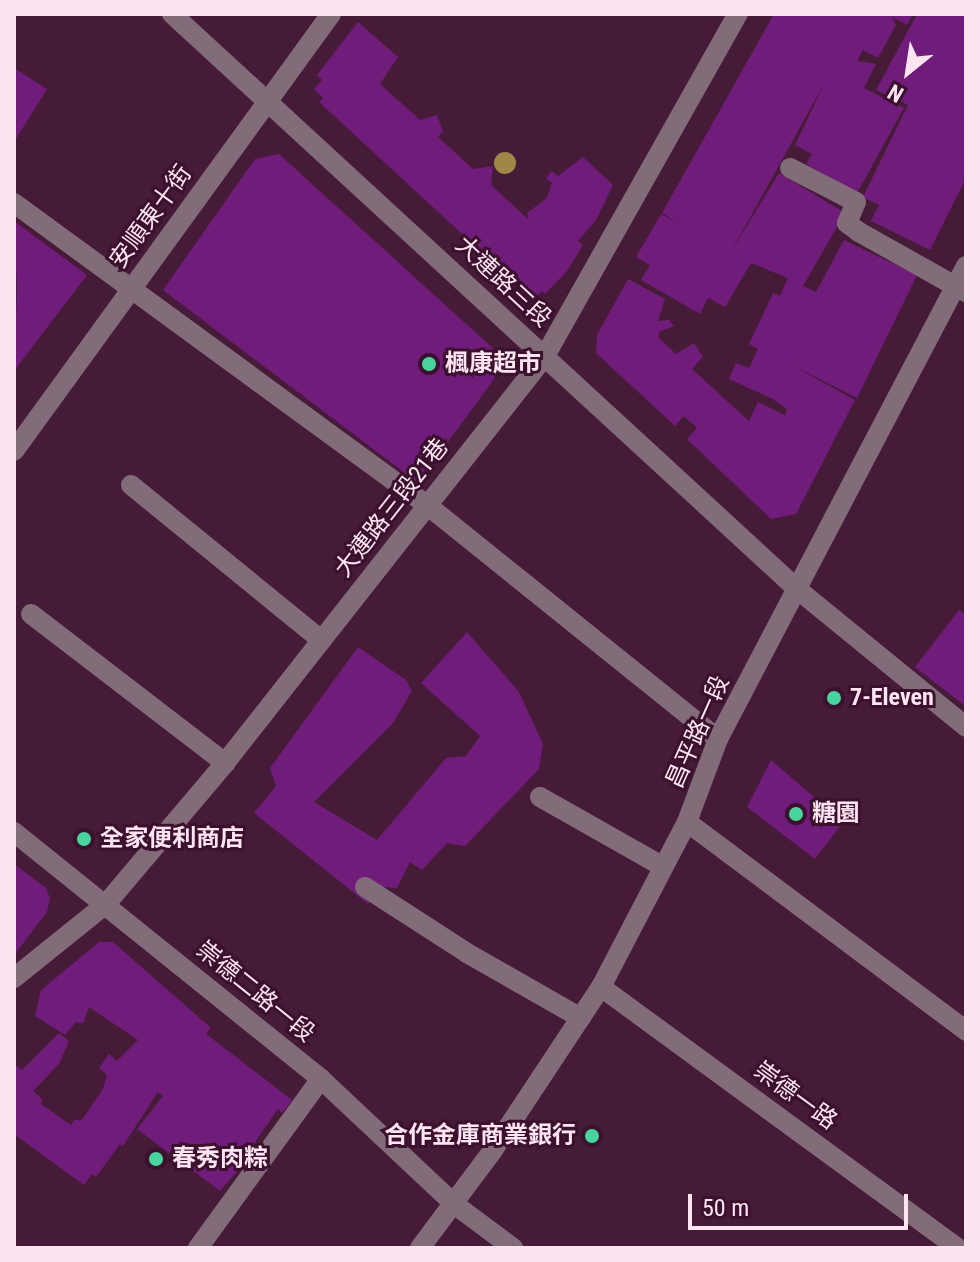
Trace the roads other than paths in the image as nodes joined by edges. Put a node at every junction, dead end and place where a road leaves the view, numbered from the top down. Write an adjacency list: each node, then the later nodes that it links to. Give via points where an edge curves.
1 (172, 14): 4 (street, 大連路三段)
2 (331, 14): 4 (street, 安順東十街)
3 (738, 14): 10 (street, 大連路三段21巷)
4 (267, 101): 8 (street, 安順東十街); 10 (street, 大連路三段)
5 (790, 168): 9 (street, via 856,202 847,223 859,232)
6 (14, 203): 8 (street)
7 (966, 266): 9 (street, 昌平路一段)
8 (132, 287): 11 (street, 安順東十街); 13 (street)
9 (961, 289): 14 (street, 昌平路一段)
10 (545, 356): 13 (street, 大連路三段21巷); 14 (street, 大連路三段)
11 (14, 451)
12 (131, 485): 16 (street)
13 (427, 505): 16 (street, 大連路三段21巷); 18 (street)
14 (797, 589): 17 (street, 大連路三段); 18 (street, 昌平路一段)
15 (31, 614): 19 (street)
16 (321, 640): 19 (street, 大連路三段21巷)
17 (966, 726)
18 (718, 739): 21 (street, 昌平路一段)
19 (225, 763): 25 (street, 大連路三段21巷)
20 (540, 797): 23 (street)
21 (687, 822): 23 (street, 昌平路一段); 29 (street)
22 (14, 832): 25 (street, 崇德二路一段)
23 (662, 866): 27 (street, 昌平路一段)
24 (365, 887): 28 (street)
25 (106, 904): 26 (street, 大連路三段21巷); 30 (street, 崇德二路一段)
26 (14, 978)
27 (601, 987): 28 (street, 昌平路一段); 35 (street, 崇德一路)
28 (581, 1018): 31 (street, 昌平路一段)
29 (966, 1031)
30 (321, 1079): 31 (street, 崇德二路一段); 32 (street)
31 (454, 1204): 33 (street, 昌平路一段); 34 (street, 崇德二路一段)
32 (198, 1248)
33 (420, 1248)
34 (513, 1248)
35 (958, 1248)

